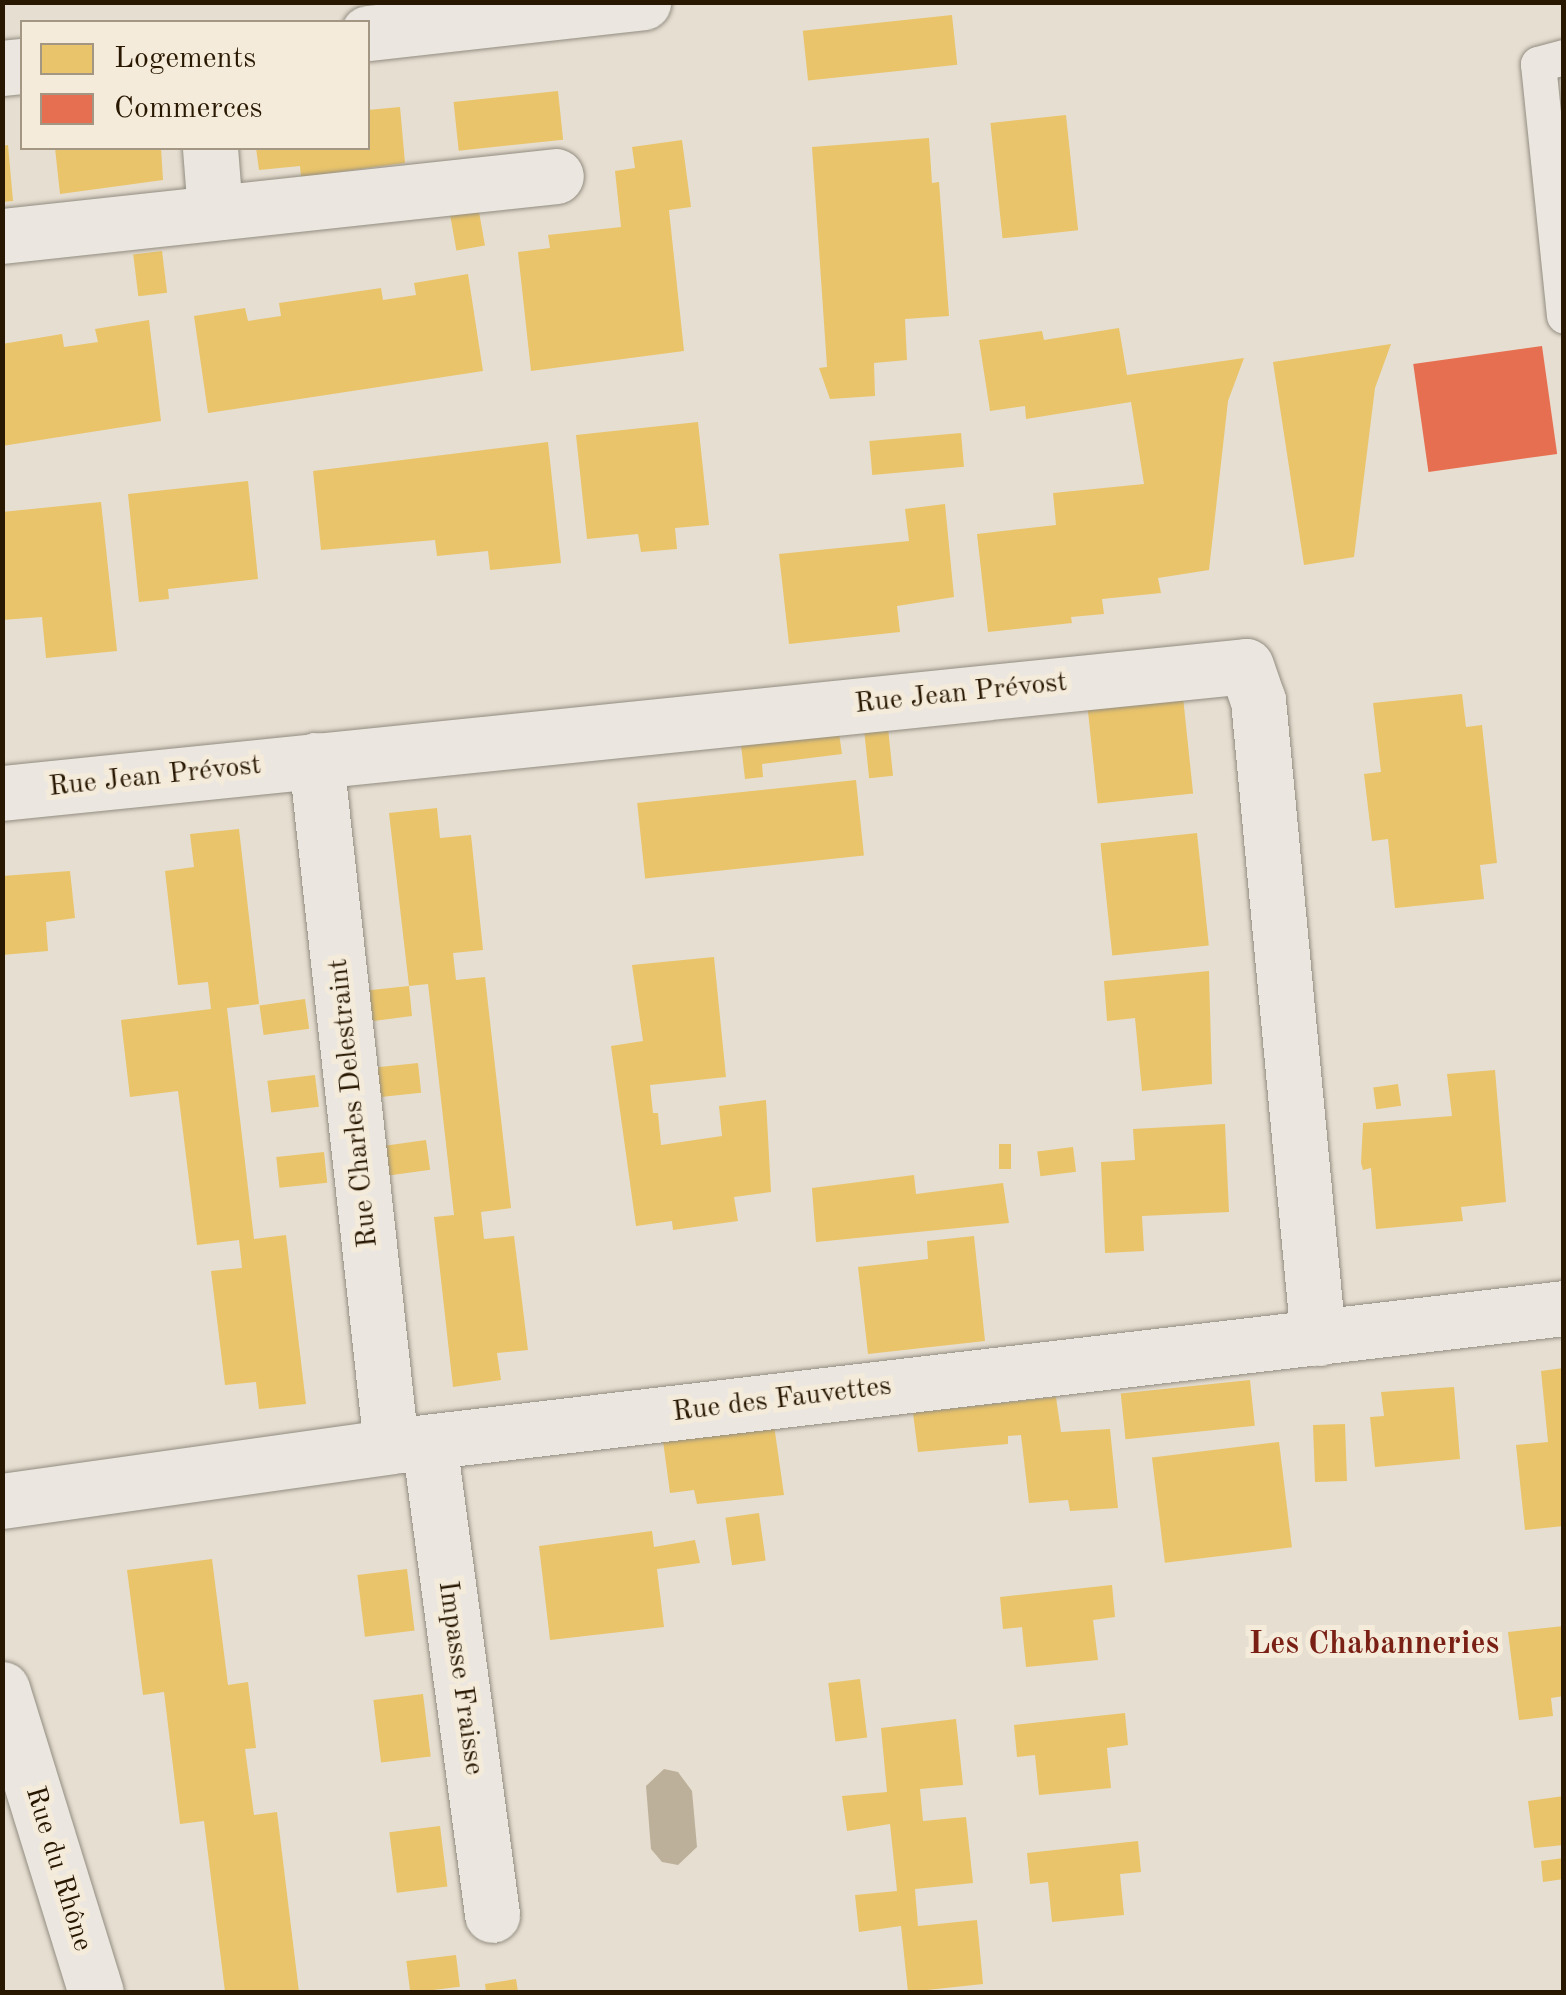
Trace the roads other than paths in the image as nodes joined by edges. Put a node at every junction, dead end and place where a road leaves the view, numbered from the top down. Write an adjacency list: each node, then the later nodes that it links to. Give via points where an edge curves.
1 (644, 2): 2 (street)
2 (370, 32)
3 (1564, 57): 8 (lane, via 1538,64)
4 (210, 150): 6 (street)
5 (556, 176): 6 (street)
6 (215, 211): 7 (street)
7 (2, 236)
8 (1564, 316)
9 (316, 760): 10 (street, Rue Jean Prévost); 12 (street, Rue Jean Prévost, via 1246,666 1258,700); 13 (street, Rue Charles Delestraint)
10 (2, 793)
11 (1564, 1308): 12 (street, Rue des Fauvettes)
12 (1318, 1338): 13 (street, Rue des Fauvettes)
13 (410, 1444): 14 (street, Rue des Fauvettes); 16 (street, Impasse Fraisse)
14 (2, 1501)
15 (2, 1689): 17 (street, Rue du Rhône)
16 (492, 1915)
17 (96, 1992)

